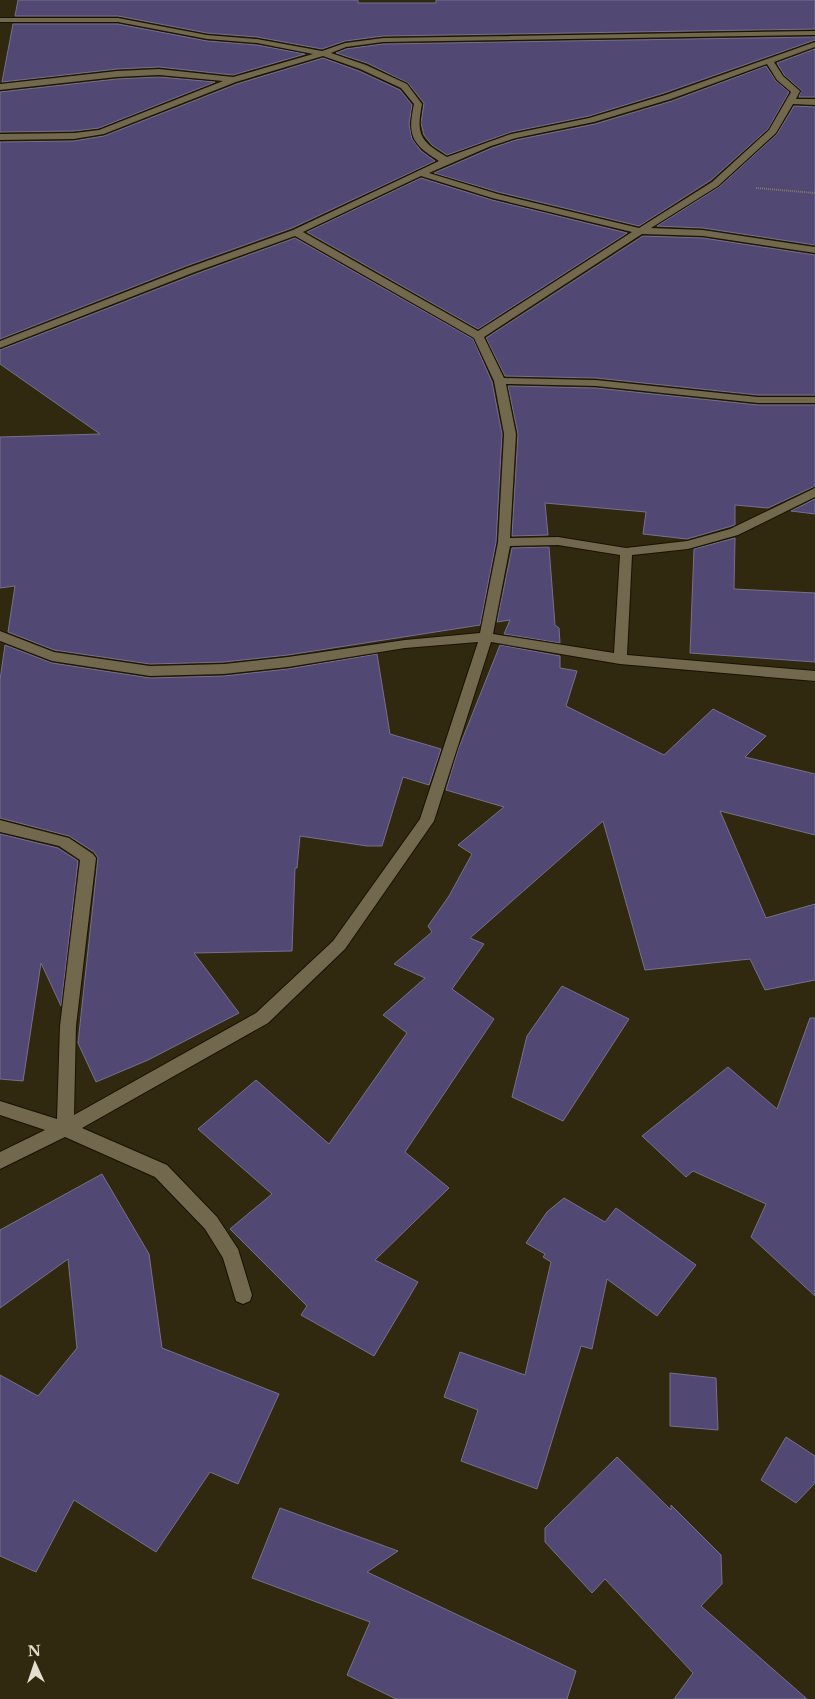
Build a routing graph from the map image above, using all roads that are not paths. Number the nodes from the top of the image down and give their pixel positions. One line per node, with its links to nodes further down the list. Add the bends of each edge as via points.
1 (0, 20): 4 (street, via 118,20 207,37 257,41)
2 (815, 33): 4 (street, via 383,40 344,45)
3 (815, 44): 5 (street)
4 (322, 53): 6 (street); 11 (street, via 363,66 404,86 418,104 413,121 414,133 424,147)
5 (769, 60): 8 (street, via 780,78 796,91); 11 (street, via 668,97 592,120 514,136)
6 (233, 80): 7 (street, via 151,72); 10 (street, via 101,132 74,136)
7 (0, 87)
8 (791, 101): 9 (street); 13 (street, via 773,131 715,184)
9 (815, 102)
10 (0, 137)
11 (446, 161): 12 (street)
12 (421, 173): 13 (street, via 495,196); 14 (street)
13 (640, 231): 15 (street, via 703,234); 16 (street)
14 (296, 232): 16 (street); 17 (street)
15 (815, 250)
16 (478, 336): 18 (street)
17 (0, 346)
18 (500, 381): 19 (street, via 596,382 758,400); 21 (street, via 510,434)
19 (815, 400)
20 (815, 492): 22 (street, via 734,532 688,545)
21 (504, 542): 22 (street, via 558,541); 23 (street)
22 (626, 552): 25 (street)
23 (486, 637): 24 (street, via 405,644 224,669 150,671 52,656); 25 (street); 29 (street, via 427,821 339,945 262,1018)
24 (1, 638)
25 (620, 659): 26 (street)
26 (815, 676)
27 (0, 826): 29 (street, via 64,842 88,858 68,1026)
28 (0, 1108): 29 (street)
29 (65, 1129): 30 (street); 31 (street, via 161,1171 211,1223 231,1256)
30 (0, 1161)
31 (243, 1295)

